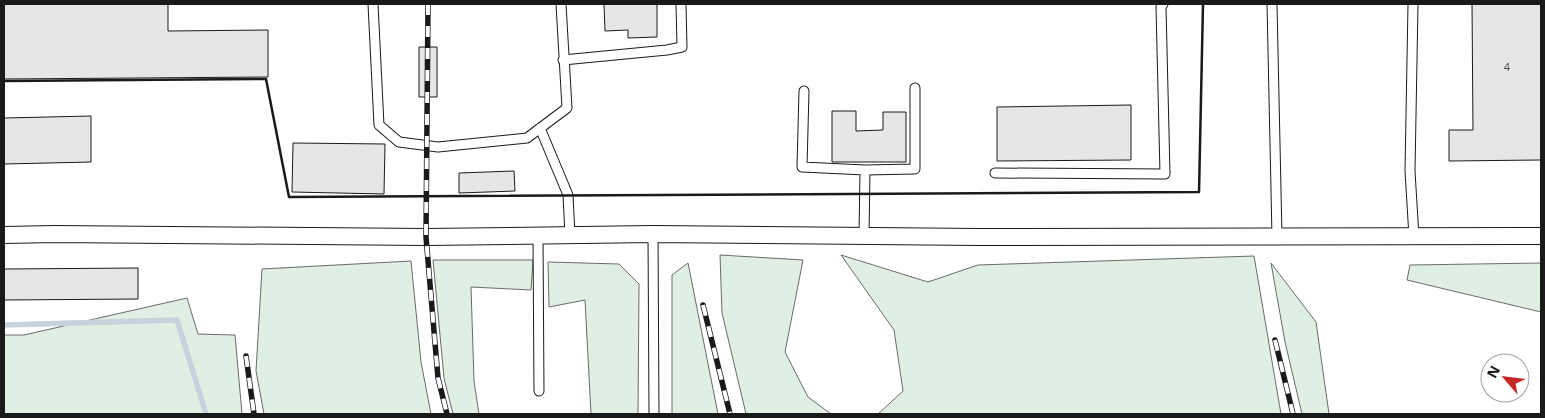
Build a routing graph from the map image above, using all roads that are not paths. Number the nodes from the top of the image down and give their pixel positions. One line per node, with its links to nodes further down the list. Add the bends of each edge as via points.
1 (373, 4): 10 (lane, via 379,125 399,142 438,147 527,138)
2 (561, 4): 7 (lane)
3 (681, 4): 7 (lane, via 682,47)
4 (1163, 4): 12 (lane, via 1165,174)
5 (1272, 4): 19 (lane)
6 (1413, 4): 20 (lane, via 1410,171)
7 (563, 60): 10 (lane, via 567,108)
8 (915, 88): 11 (lane, via 915,169)
9 (804, 91): 11 (lane, via 802,167)
10 (540, 128): 15 (lane, via 568,195)
11 (865, 170): 17 (lane)
12 (995, 173)
13 (653, 234): 15 (street); 17 (street); 22 (lane)
14 (4, 235): 16 (street)
15 (570, 235): 16 (street)
16 (538, 236): 21 (lane)
17 (864, 236): 19 (street)
18 (1541, 236): 20 (street)
19 (1277, 237): 20 (street)
20 (1414, 237)
21 (540, 391)
22 (654, 414)

